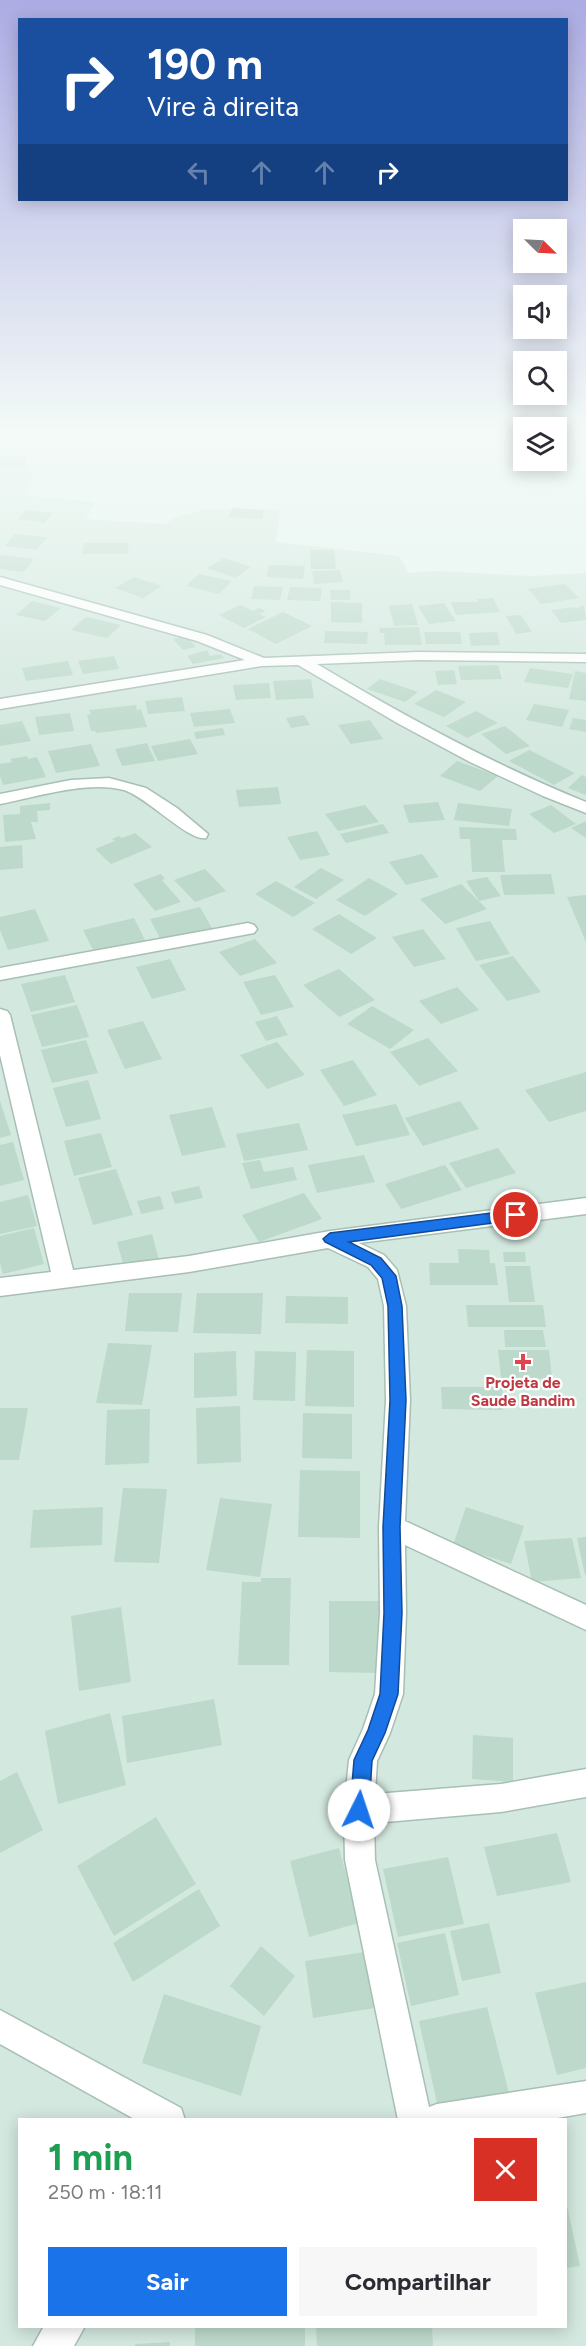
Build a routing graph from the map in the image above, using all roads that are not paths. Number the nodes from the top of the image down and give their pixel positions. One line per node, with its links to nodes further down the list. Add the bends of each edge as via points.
1 (0, 581): 4 (street, via 202,638)
2 (586, 658): 3 (street, via 418,656)
3 (300, 660): 4 (street); 7 (street, via 426,733)
4 (262, 662): 5 (street)
5 (0, 704)
6 (0, 799): 8 (street, via 95,784 126,786 140,791)
7 (586, 808)
8 (200, 834)
9 (248, 928): 10 (street)
10 (0, 974)
11 (0, 1015): 14 (street)
12 (586, 1206): 13 (street)
13 (330, 1239): 14 (street, via 189,1264); 16 (street, via 376,1261 389,1276 395,1306 398,1400)
14 (64, 1278): 15 (street)
15 (0, 1287)
16 (392, 1527): 17 (street); 19 (street, via 389,1694 363,1760)
17 (586, 1618)
18 (586, 1784): 19 (street, via 501,1798)
19 (359, 1810): 23 (street, via 360,1860)
20 (0, 2026): 22 (street)
21 (586, 2097): 24 (street)
22 (165, 2118)
23 (415, 2118)
24 (449, 2118)
25 (65, 2328): 26 (street)
26 (51, 2346)

